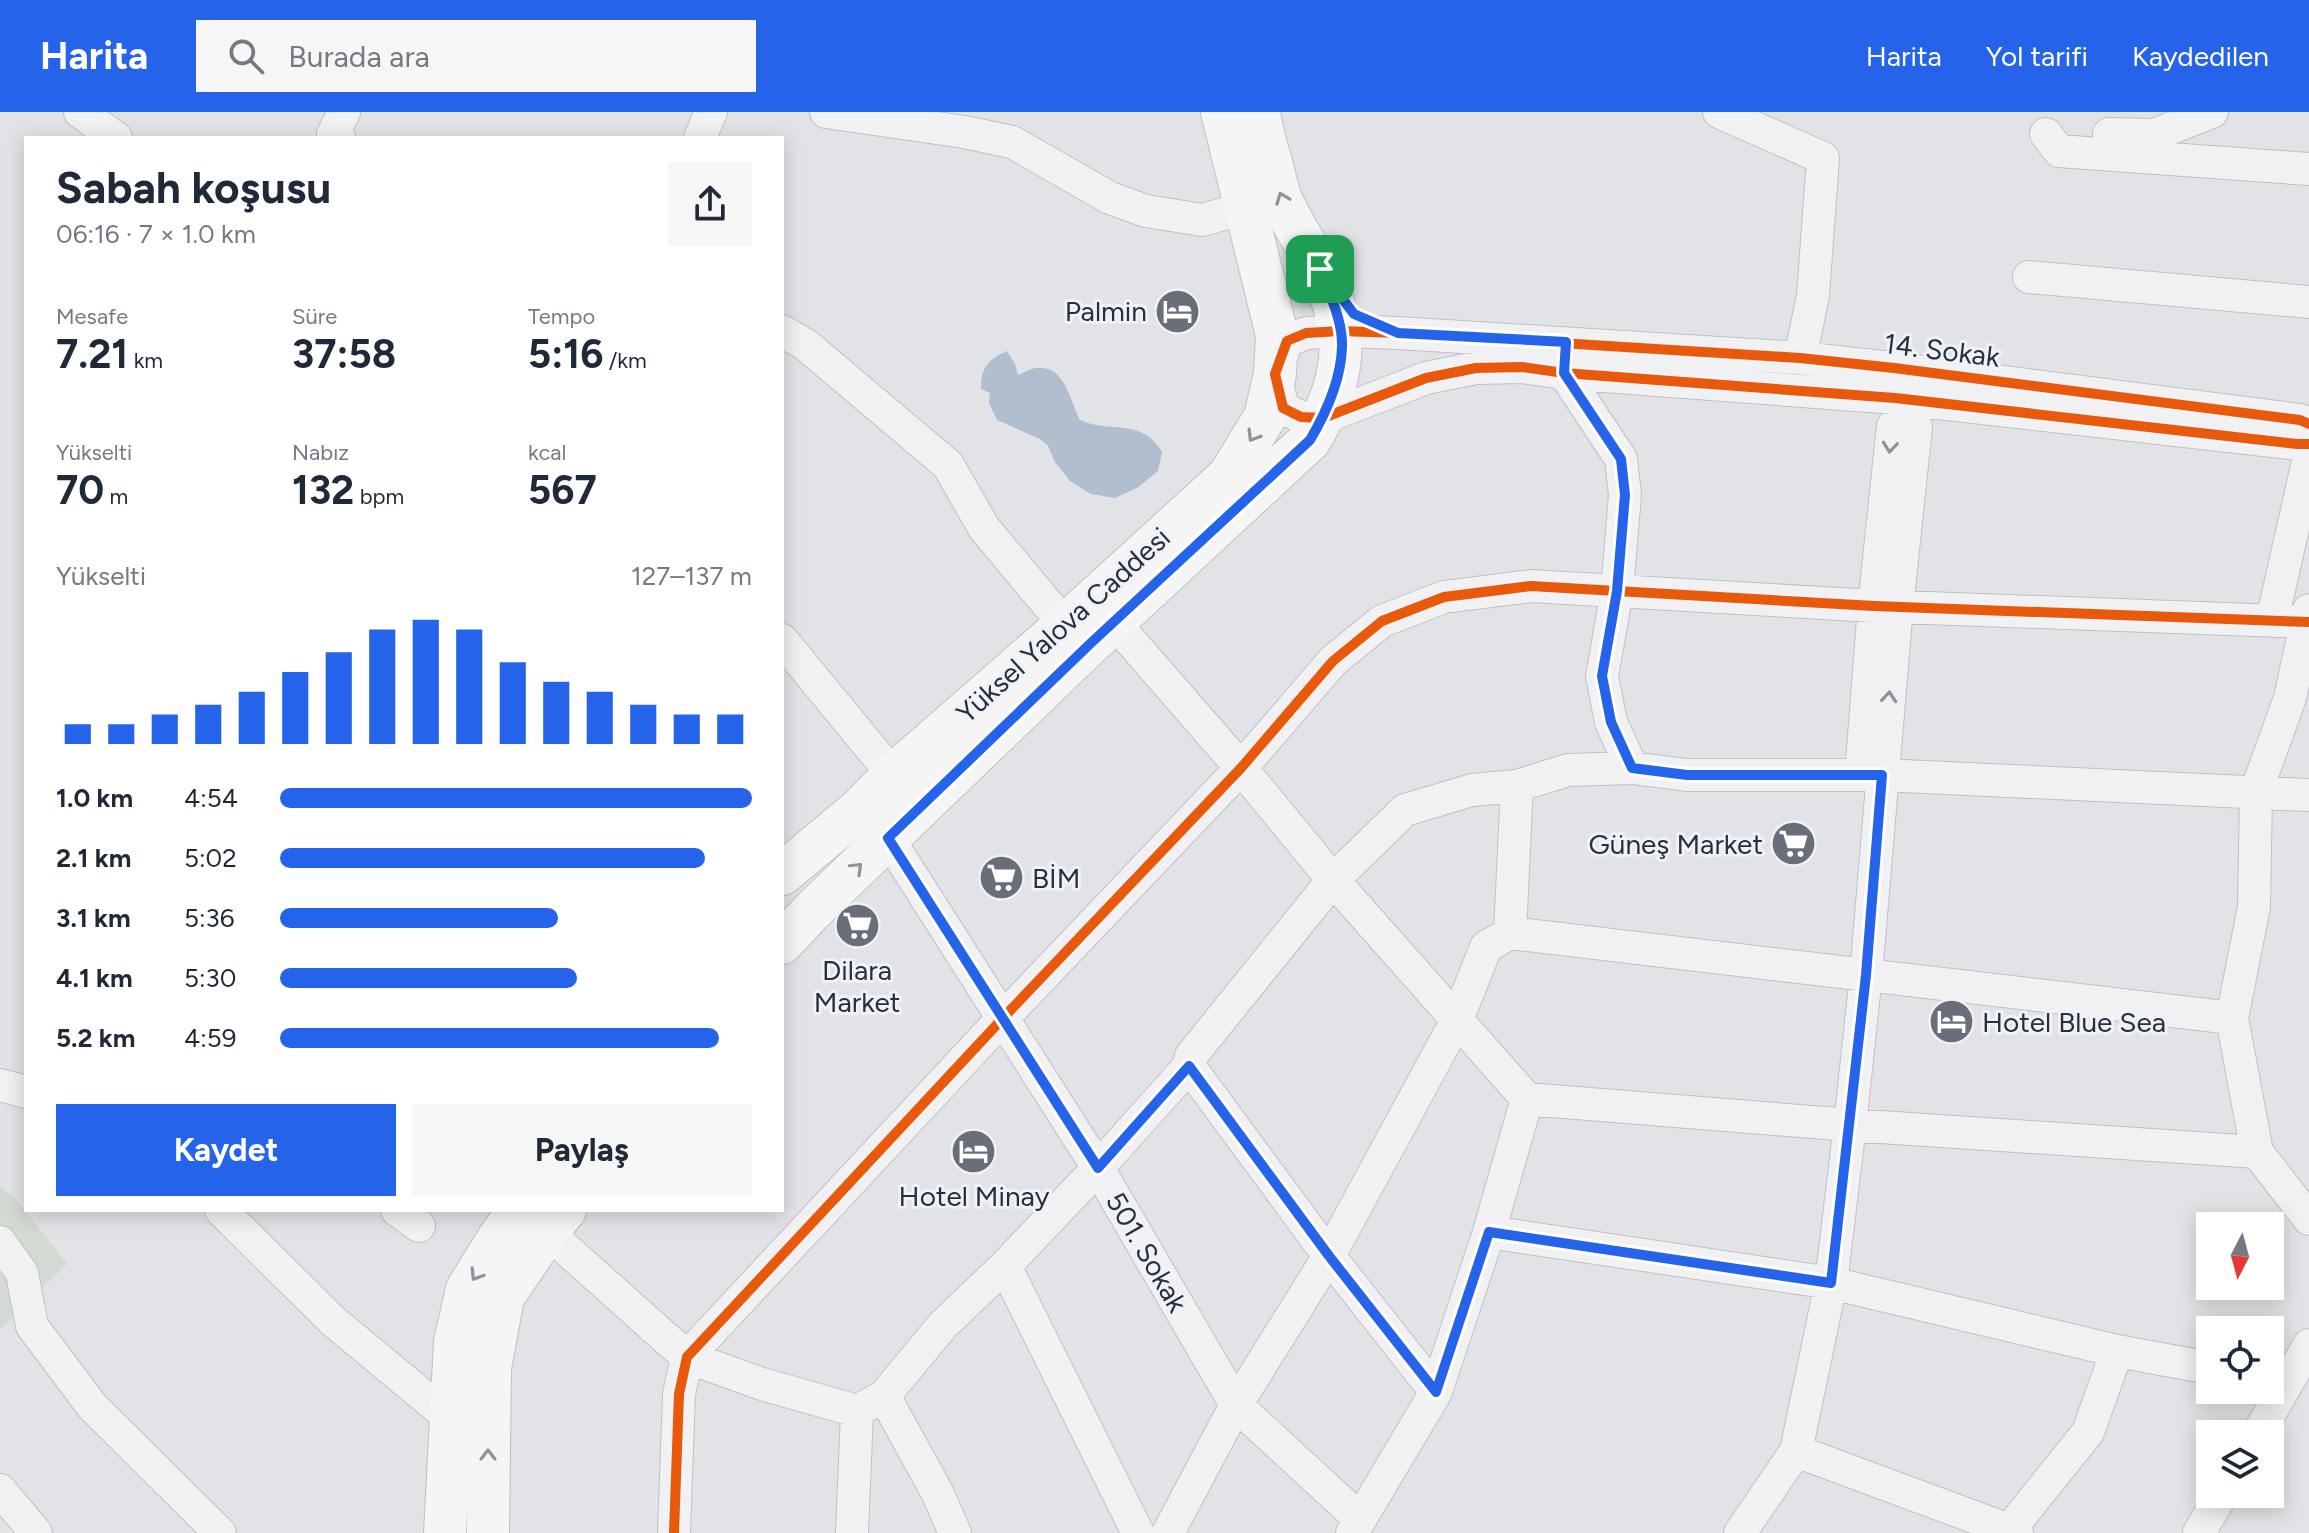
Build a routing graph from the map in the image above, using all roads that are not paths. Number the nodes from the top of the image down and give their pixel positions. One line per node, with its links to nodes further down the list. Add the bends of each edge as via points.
1 (80, 112): 11 (street)
2 (344, 112): 12 (street)
3 (711, 112): 13 (street)
4 (826, 112): 9 (street)
5 (1222, 112): 15 (main road)
6 (1259, 112): 16 (main road, one-way to 6, via 1282,201)
7 (1719, 112): 24 (street, via 1823,158 1813,296)
8 (2212, 112): 10 (street, via 2154,135)
9 (974, 123): 15 (street, via 1110,198 1146,211 1202,220)
10 (2050, 123): 14 (street, via 2059,151)
11 (113, 136)
12 (336, 136)
13 (701, 136)
14 (2309, 169)
15 (1245, 208): 22 (main road)
16 (1320, 269): 20 (street, via 1354,314); 21 (main road)
17 (2029, 277): 18 (street)
18 (2309, 302)
19 (784, 332): 34 (street, via 948,465 984,528)
20 (1398, 333): 21 (street); 23 (street)
21 (1341, 339): 22 (street, via 1306,333 1287,341); 25 (main road, Yüksel Yalova Caddesi, via 1336,383)
22 (1276, 354): 25 (street, via 1283,408 1301,417); 34 (main road, Yüksel Yalova Caddesi, one-way to 34, via 1265,417 1229,476)
23 (1565, 358): 24 (street, 14. Sokak); 25 (street, 14. Sokak, via 1426,378); 27 (street, 14. Sokak, one-way to 27); 29 (street, via 1621,459 1625,495)
24 (1800, 358): 26 (street, 14. Sokak)
25 (1323, 418): 33 (main road, Yüksel Yalova Caddesi, via 1310,440)
26 (2309, 424)
27 (2309, 444)
28 (2309, 457): 32 (street)
29 (1617, 591): 30 (street); 36 (street, via 1531,586 1444,597 1382,621 1333,661); 37 (street, via 1602,676 1611,722)
30 (1885, 606): 32 (street); 39 (street)
31 (2308, 618): 32 (street); 41 (street, via 2290,698)
32 (2272, 621)
33 (1114, 622): 36 (street); 43 (main road, Yüksel Yalova Caddesi)
34 (1065, 625): 38 (main road, Yüksel Yalova Caddesi)
35 (784, 642): 38 (street)
36 (1241, 768): 46 (street); 51 (street)
37 (1632, 768): 39 (street, via 1687,775); 40 (street, via 1568,770)
38 (893, 775): 43 (main road, Yüksel Yalova Caddesi)
39 (1871, 775): 41 (street); 50 (street)
40 (1517, 786): 46 (street, via 1472,790 1405,810); 48 (street)
41 (2256, 792): 42 (street); 52 (street, via 2254,907)
42 (2309, 795)
43 (874, 824): 44 (main road, Yüksel Yalova Caddesi); 47 (main road, Yüksel Yalova Caddesi, one-way to 43); 51 (street, 501. Sokak)
44 (784, 875)
45 (784, 878): 47 (street)
46 (1333, 880): 53 (street); 54 (street, via 1191,1056)
47 (812, 911): 49 (main road, Yüksel Yalova Caddesi)
48 (1510, 933): 50 (street); 53 (street, via 1486,947)
49 (784, 941)
50 (1866, 975): 52 (street); 58 (street)
51 (1003, 1018): 60 (street, 501. Sokak); 71 (street)
52 (2232, 1018): 59 (street)
53 (1457, 1020): 57 (street); 66 (street)
54 (1189, 1066): 60 (street); 66 (street)
55 (0, 1085): 56 (street)
56 (24, 1091)
57 (1527, 1099): 58 (street); 64 (street)
58 (1850, 1125): 59 (street); 68 (street)
59 (2257, 1152): 63 (street)
60 (1098, 1168): 67 (street); 75 (street, 501. Sokak)
61 (223, 1212): 76 (street, via 333,1321)
62 (543, 1217): 71 (street); 76 (main road, one-way to 76, via 498,1239 467,1289 455,1342); 86 (main road, one-way to 62, via 490,1368 503,1297)
63 (2309, 1219)
64 (1489, 1232): 68 (street); 73 (street)
65 (0, 1242): 84 (street, via 22,1273 32,1326 92,1406)
66 (1329, 1256): 73 (street); 75 (street)
67 (1005, 1266): 74 (street); 90 (street)
68 (1831, 1283): 70 (street); 78 (street)
69 (2309, 1345): 77 (street)
70 (2117, 1351): 72 (street); 82 (street, via 2088,1432)
71 (687, 1357): 74 (street, via 762,1384); 87 (street, via 679,1394)
72 (2196, 1365)
73 (1436, 1392): 81 (street)
74 (870, 1404): 88 (street); 89 (street, via 937,1492)
75 (1236, 1405): 81 (street, 501. Sokak); 91 (street)
76 (450, 1418): 85 (main road)
77 (2266, 1420)
78 (1796, 1451): 82 (street); 92 (street)
79 (0, 1490): 83 (street)
80 (2214, 1508): 93 (street)
81 (1356, 1526)
82 (2011, 1532)
83 (36, 1533)
84 (220, 1533)
85 (445, 1533)
86 (488, 1533)
87 (674, 1533)
88 (852, 1533)
89 (955, 1533)
90 (1138, 1533)
91 (1168, 1533)
92 (1740, 1533)
93 (2199, 1533)

